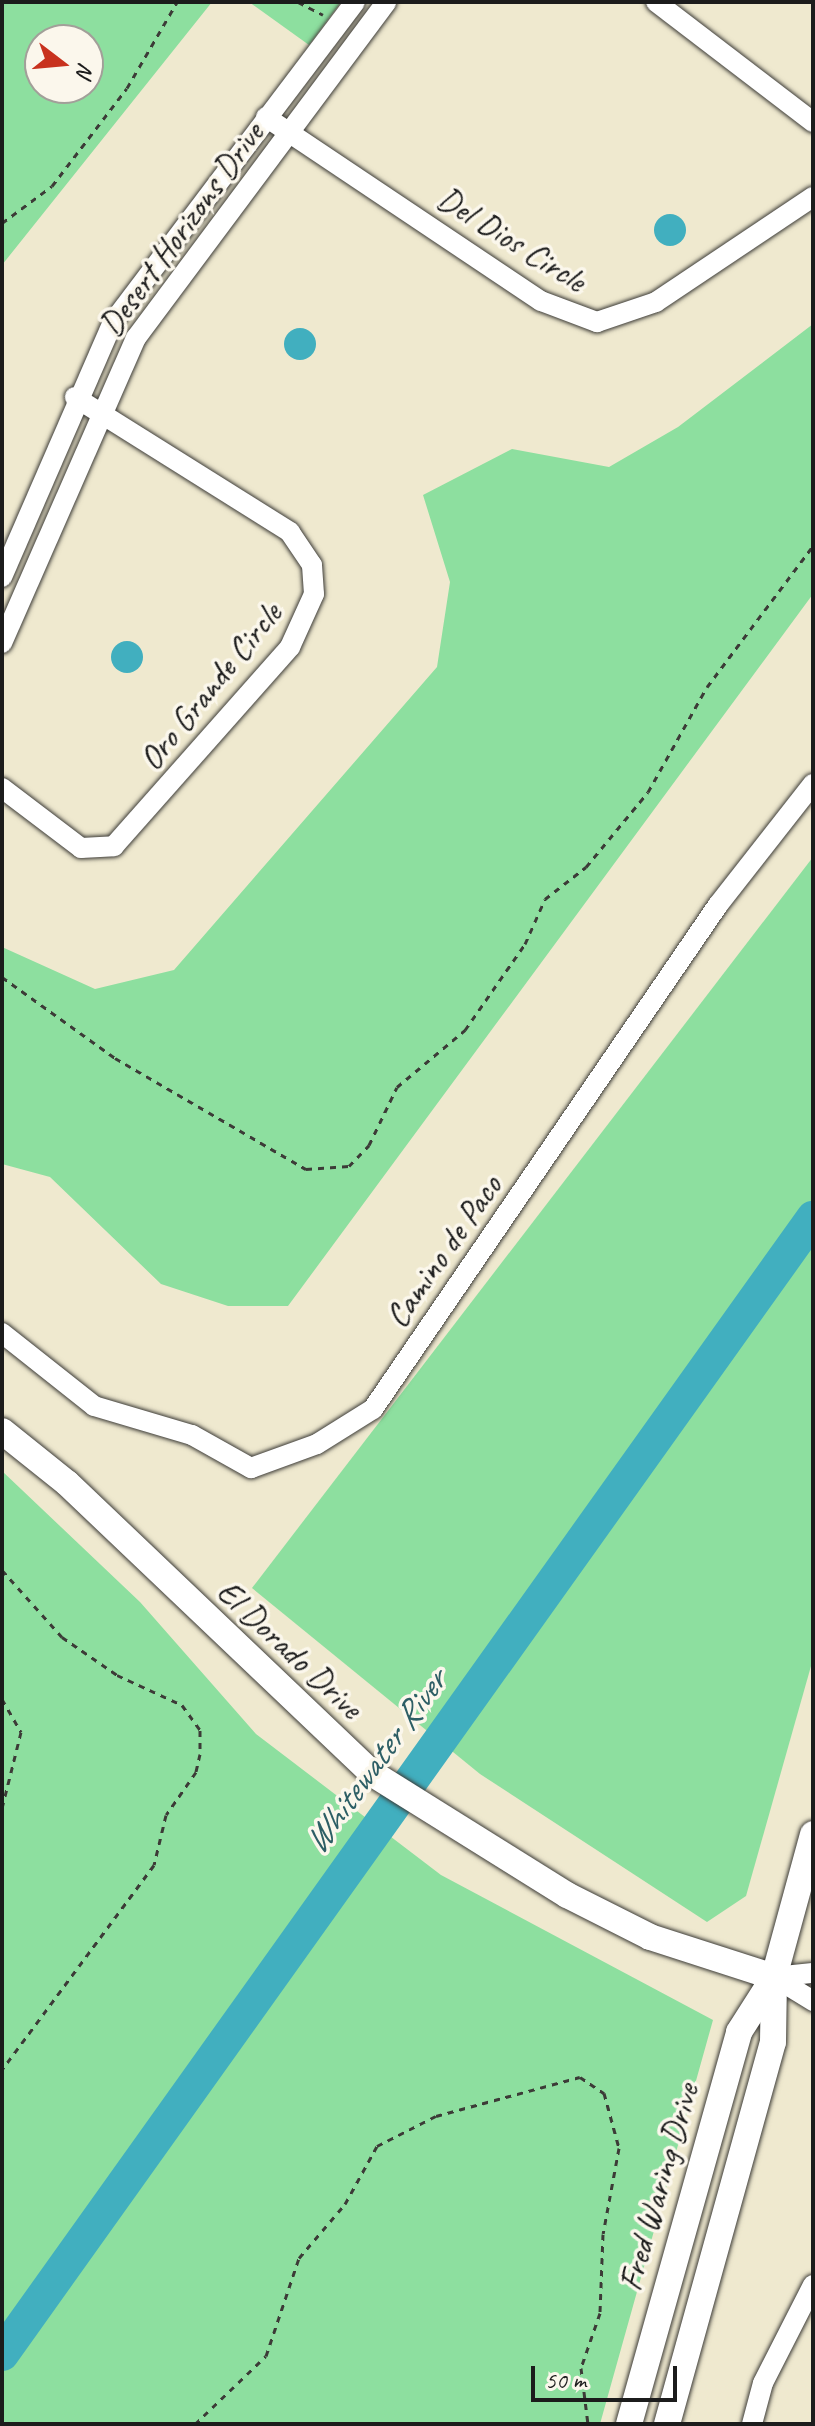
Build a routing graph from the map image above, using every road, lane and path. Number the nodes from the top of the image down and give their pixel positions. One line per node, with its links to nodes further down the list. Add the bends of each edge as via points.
1 (177, 2): 13 (path, via 127,88 52,186)
2 (269, 2): 3 (path)
3 (290, 2)
4 (298, 2): 8 (path)
5 (355, 2): 8 (street, Desert Horizons Drive)
6 (386, 2): 11 (street, Desert Horizons Drive)
7 (656, 2): 10 (street)
8 (340, 22): 9 (street, Desert Horizons Drive)
9 (266, 117): 11 (street, Del Dios Circle); 14 (street, Desert Horizons Drive, via 113,322)
10 (813, 122)
11 (291, 134): 12 (street, Del Dios Circle, via 541,301 597,322 656,302); 15 (street, Desert Horizons Drive, via 149,317)
12 (813, 197)
13 (2, 223)
14 (75, 397): 15 (street, Oro Grande Circle); 17 (street, Desert Horizons Drive)
15 (101, 409): 18 (street, Desert Horizons Drive); 20 (street, Oro Grande Circle, via 290,532 312,565 311,610 290,647 114,846 81,848)
16 (813, 546): 21 (path, via 707,687 681,744 648,792 586,867 545,899 525,944 465,1030 397,1087 369,1145 349,1166 306,1169 115,1058)
17 (2, 577)
18 (2, 643)
19 (813, 784): 22 (street, Camino de Paco, via 718,905 373,1409 317,1444 251,1468 192,1435 94,1406)
20 (2, 788)
21 (2, 977)
22 (2, 1333)
23 (2, 1432): 29 (main road, El Dorado Drive, via 67,1483 246,1661 370,1772 567,1895 650,1937)
24 (2, 1570): 31 (path, via 62,1637 117,1675 182,1705 200,1730 200,1754 166,1815 154,1865)
25 (2, 1699): 26 (path, via 21,1732)
26 (2, 1808)
27 (813, 1834): 29 (main road, Fred Waring Drive)
28 (813, 1973): 29 (street)
29 (774, 1977): 30 (street); 35 (main road, Fred Waring Drive, via 739,2032); 36 (main road, Fred Waring Drive, via 773,2042)
30 (813, 2001)
31 (2, 2070)
32 (813, 2285): 37 (street, via 769,2370)
33 (195, 2424): 34 (path, via 266,2356 299,2258 345,2204 377,2146 436,2116 580,2077 604,2093 619,2148 603,2234 600,2313 581,2368)
34 (588, 2424)
35 (629, 2424)
36 (667, 2424)
37 (752, 2424)

